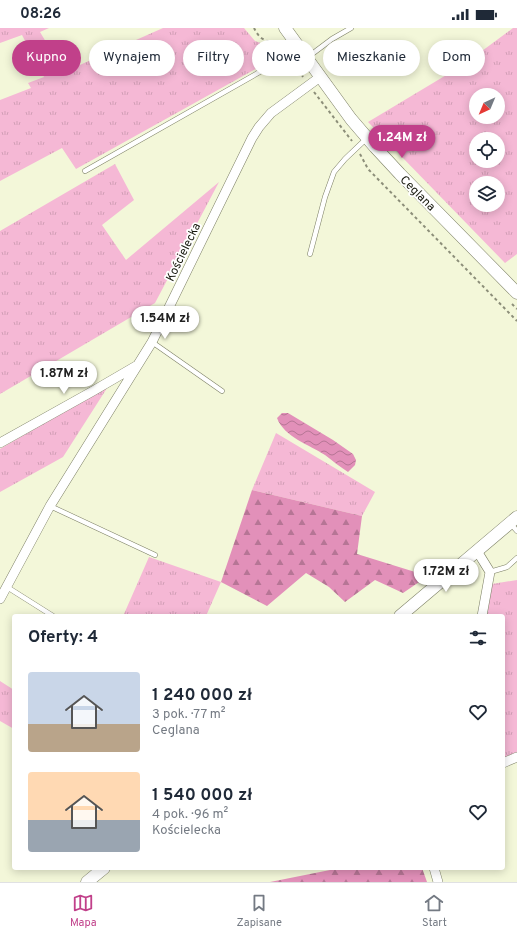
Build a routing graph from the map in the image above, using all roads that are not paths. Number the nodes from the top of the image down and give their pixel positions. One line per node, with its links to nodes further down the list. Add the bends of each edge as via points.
1 (285, 28): 3 (street, Ceglana)
2 (352, 28): 4 (lane)
3 (293, 40)
4 (315, 51)
5 (315, 70): 7 (street, Ceglana)
6 (253, 76): 9 (lane)
7 (320, 77): 8 (street, Ceglana); 12 (street, Kościelecka, via 271,113 252,138)
8 (367, 138): 10 (lane, via 334,172); 11 (street, Ceglana)
9 (85, 170)
10 (310, 254)
11 (517, 293)
12 (152, 342): 13 (street, Kościelecka); 14 (lane)
13 (137, 365): 15 (street); 16 (street, Kościelecka)
14 (222, 391)
15 (0, 443)
16 (50, 506): 19 (lane); 22 (street, Kościelecka)
17 (515, 524): 18 (street)
18 (477, 551): 21 (street); 25 (street)
19 (155, 555)
20 (517, 558): 21 (lane, via 507,567)
21 (490, 572): 26 (street)
22 (7, 587): 23 (street, Kościelecka); 24 (lane)
23 (0, 599)
24 (50, 614)
25 (402, 614)
26 (482, 614)
27 (517, 757): 28 (street)
28 (505, 762)
29 (102, 870): 31 (street)
30 (435, 870): 32 (street)
31 (87, 882)
32 (438, 882)

